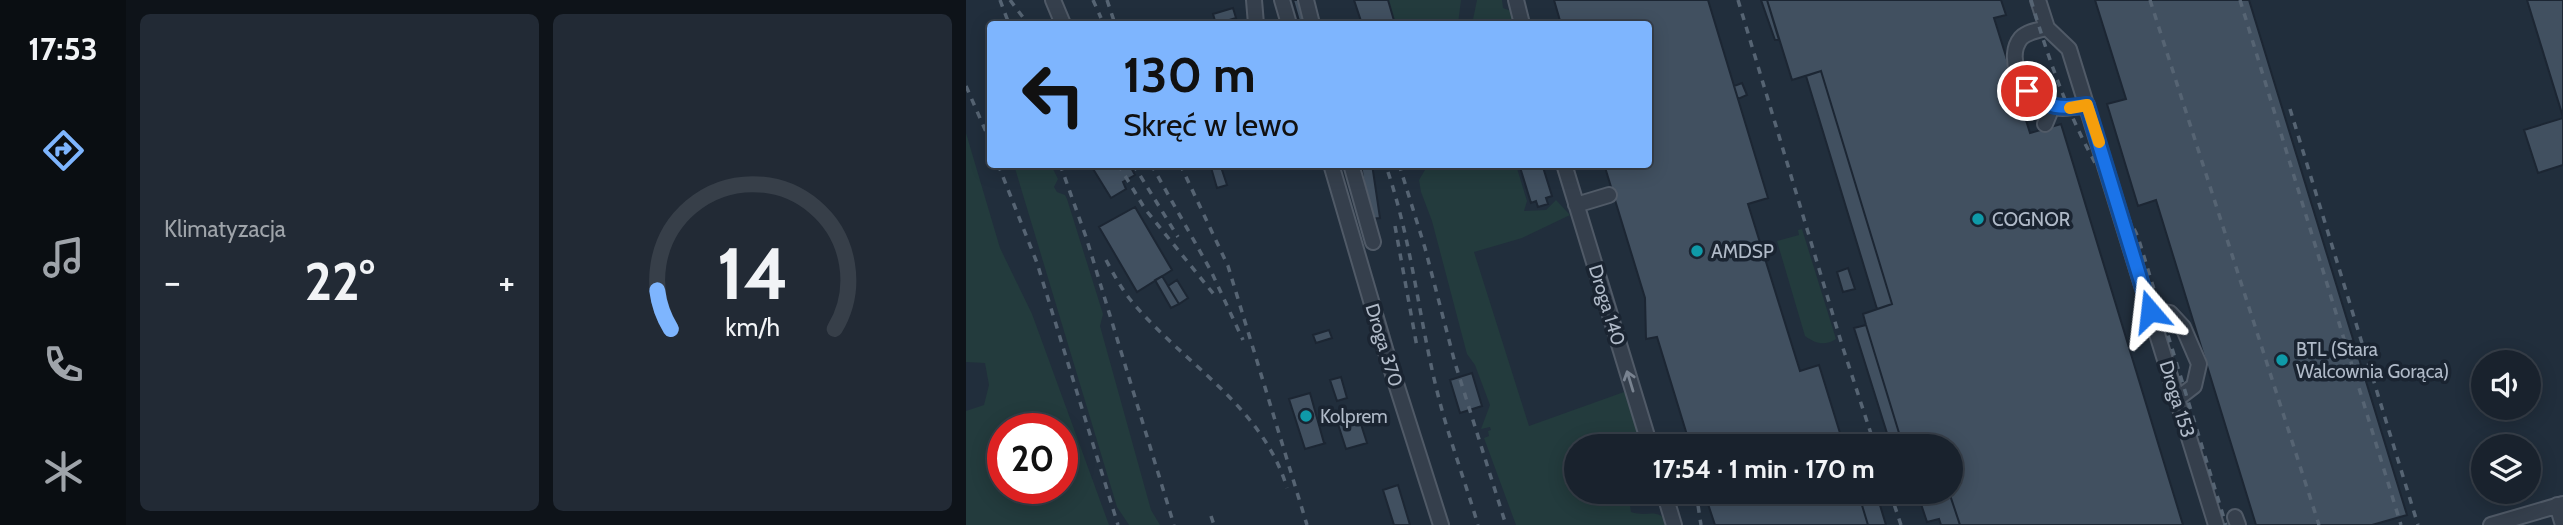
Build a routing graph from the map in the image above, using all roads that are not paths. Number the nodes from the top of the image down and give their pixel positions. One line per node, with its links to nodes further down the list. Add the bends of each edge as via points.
1 (1053, 0): 7 (lane)
2 (1254, 0): 8 (lane)
3 (1282, 0): 9 (lane)
4 (1306, 0): 10 (lane)
5 (1516, 0): 11 (lane)
6 (2038, 0): 12 (lane, Droga 153)
7 (1062, 21)
8 (1256, 21)
9 (1288, 21)
10 (1311, 21)
11 (1521, 21)
12 (2047, 28): 14 (lane, via 2021,38); 15 (lane, Droga 153, via 2069,49)
13 (2010, 31): 14 (lane)
14 (2017, 46): 16 (lane, via 2015,65 2027,91)
15 (2087, 105): 16 (lane); 24 (lane, Droga 153)
16 (2052, 107): 17 (lane)
17 (2045, 124)
18 (1332, 168): 29 (lane, Droga 370)
19 (1352, 168): 23 (lane)
20 (1565, 168): 22 (lane, Droga 140)
21 (1609, 195): 22 (lane)
22 (1576, 205): 26 (lane, Droga 140, one-way to 22)
23 (1373, 242)
24 (2150, 311): 25 (lane, Droga 153); 25 (lane, via 2162,310 2178,319 2199,364 2194,386)
25 (2177, 399): 31 (lane, Droga 153)
26 (1646, 434)
27 (1668, 504): 30 (lane)
28 (2560, 505): 32 (lane); 33 (lane)
29 (1441, 525)
30 (1674, 525)
31 (2216, 525)
32 (2491, 525)
33 (2563, 525)

